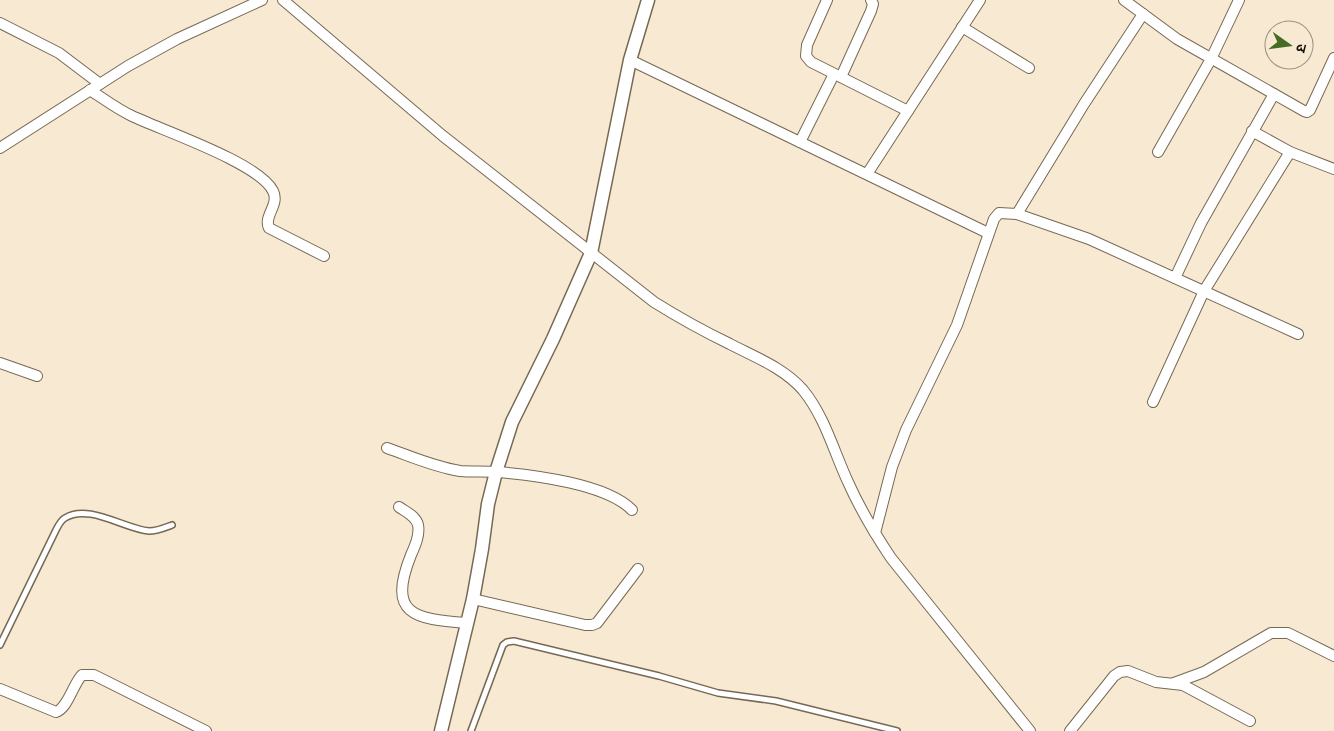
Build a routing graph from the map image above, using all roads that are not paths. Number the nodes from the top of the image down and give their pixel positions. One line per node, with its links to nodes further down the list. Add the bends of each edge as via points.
1 (262, 0): 17 (street, via 177,39)
2 (283, 0): 30 (street, via 443,136)
3 (648, 0): 14 (street)
4 (827, 0): 16 (street, via 807,45 806,56)
5 (871, 0): 16 (street, via 871,12)
6 (980, 0): 11 (street)
7 (1124, 0): 9 (street)
8 (1240, 0): 13 (street)
9 (1143, 14): 13 (street); 28 (street)
10 (0, 23): 17 (street, via 59,53)
11 (962, 27): 15 (street); 20 (street)
12 (1334, 58): 19 (street, via 1307,112)
13 (1211, 59): 19 (street); 24 (street)
14 (630, 60): 22 (street); 30 (street)
15 (1030, 68)
16 (837, 76): 20 (street); 22 (street)
17 (100, 84): 18 (street)
18 (90, 90): 23 (street); 31 (street, via 129,115 231,158 262,177 275,196 267,224 269,228)
19 (1274, 94): 21 (street)
20 (908, 111): 27 (street)
21 (1252, 131): 25 (street); 32 (street)
22 (800, 142): 27 (street)
23 (3, 143)
24 (1158, 152)
25 (1290, 152): 26 (street); 33 (street)
26 (1334, 169)
27 (867, 174): 29 (street)
28 (1017, 214): 29 (street, via 999,213); 32 (street, via 1089,239)
29 (988, 233): 43 (street, via 957,326 906,430 892,467)
30 (591, 253): 39 (street, via 512,422); 43 (street, via 654,302 686,322 787,375 816,408 849,484)
31 (324, 256)
32 (1175, 278): 33 (street)
33 (1204, 291): 34 (street); 37 (street)
34 (1298, 334)
35 (0, 362): 36 (street)
36 (37, 376)
37 (1153, 402)
38 (387, 448): 39 (street, via 449,469)
39 (496, 472): 41 (street, via 530,475 603,492); 45 (street)
40 (399, 507): 46 (street, via 413,516 418,524 418,534 403,574 401,589 408,609 429,619)
41 (632, 510)
42 (172, 526): 47 (lane, via 150,531 92,514 75,513 64,518)
43 (875, 533): 56 (street, via 913,588)
44 (638, 569): 45 (street, via 597,623 592,625)
45 (473, 599): 46 (street)
46 (467, 623): 53 (street)
47 (0, 645)
48 (1334, 656): 49 (street, via 1288,633 1271,633 1204,672)
49 (1173, 683): 51 (street, via 1194,690); 57 (street, via 1156,682 1128,671 1120,672)
50 (0, 689): 52 (street, via 56,712 62,709 82,675 94,675)
51 (1250, 721)
52 (206, 731)
53 (441, 731)
54 (471, 731): 55 (lane, via 503,646 514,640 718,693 776,701)
55 (897, 731)
56 (1030, 731)
57 (1070, 731)

